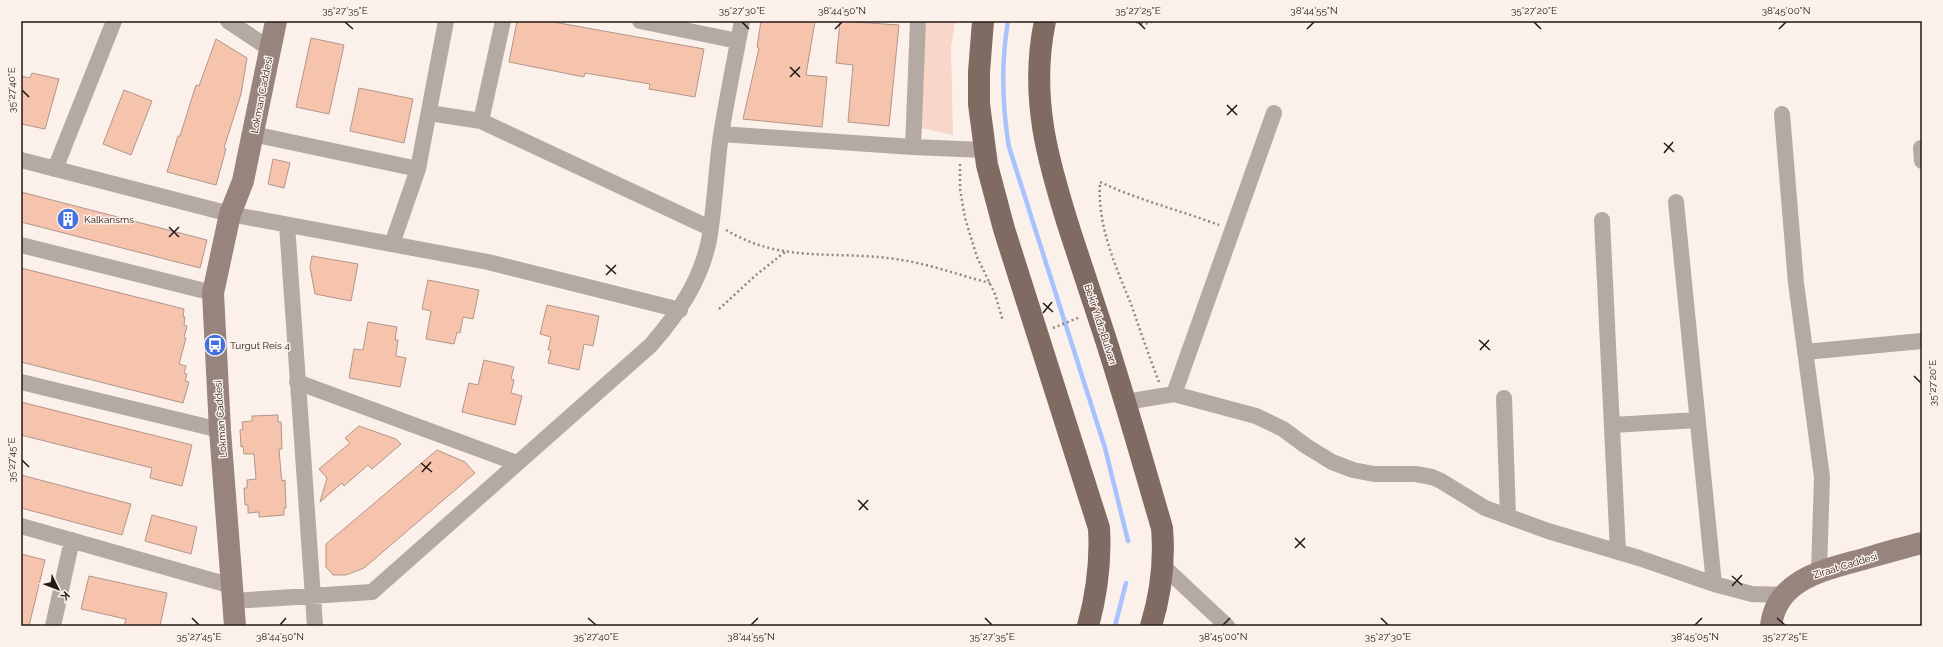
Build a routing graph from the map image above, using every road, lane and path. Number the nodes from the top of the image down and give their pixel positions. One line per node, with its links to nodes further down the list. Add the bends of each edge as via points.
1 (114, 21): 25 (street)
2 (228, 21): 14 (street)
3 (276, 21): 14 (street, Lokman Caddesi)
4 (446, 21): 15 (street)
5 (503, 21): 18 (street)
6 (640, 21): 13 (street)
7 (742, 21): 13 (street)
8 (918, 21): 21 (street)
9 (983, 21): 23 (main road, via 979,88)
10 (1045, 21): 49 (main road, Bekir Yıldız Bulvarı, via 1039,57 1039,77 1042,122 1051,172)
11 (1131, 21): 12 (path, via 1145,24)
12 (1154, 21)
13 (738, 41): 20 (street)
14 (270, 49): 19 (street, Lokman Caddesi)
15 (428, 113): 18 (street); 26 (street)
16 (1274, 113): 32 (street)
17 (1782, 114): 44 (street, via 1796,283)
18 (481, 121): 30 (street)
19 (253, 134): 26 (street); 28 (street, Lokman Caddesi, via 243,181)
20 (721, 134): 21 (street); 30 (street)
21 (913, 148): 22 (street)
22 (962, 149): 23 (street); 36 (path, via 960,189 965,218 977,257)
23 (984, 150): 68 (main road, via 1004,229 1099,528 1100,567)
24 (21, 160): 25 (street)
25 (55, 169): 28 (street)
26 (418, 170): 33 (street)
27 (1676, 202): 50 (street)
28 (230, 214): 31 (street); 37 (street, Lokman Caddesi)
29 (1602, 220): 51 (street)
30 (711, 223): 35 (path, via 763,247); 39 (street, via 709,241 697,276)
31 (287, 225): 33 (street); 46 (street)
32 (1233, 230): 47 (street); 47 (path, via 1180,210 1146,201 1100,182 1101,216 1109,246)
33 (392, 244): 39 (street, via 488,262)
34 (21, 245): 37 (street)
35 (785, 252): 36 (path, via 897,259); 38 (path)
36 (990, 282): 41 (path)
37 (212, 293): 52 (street, Lokman Caddesi)
38 (718, 309)
39 (680, 310): 53 (street, via 651,345)
40 (1072, 320): 42 (path)
41 (1003, 322)
42 (1058, 326)
43 (1922, 341): 44 (street)
44 (1805, 352): 60 (street, via 1822,477)
45 (21, 382): 52 (street)
46 (297, 382): 53 (street); 64 (street)
47 (1169, 395): 49 (street); 54 (street, via 1270,422 1342,467 1364,473 1432,477 1485,508)
48 (1504, 398): 54 (street)
49 (1126, 402): 59 (main road, Bekir Yıldız Bulvarı, via 1162,528)
50 (1698, 420): 51 (street); 61 (street)
51 (1612, 425): 58 (street)
52 (220, 430): 62 (street, Lokman Caddesi)
53 (517, 463): 64 (street, via 372,592)
54 (1508, 516): 58 (street)
55 (21, 526): 56 (street)
56 (72, 540): 62 (street); 65 (street)
57 (1922, 543): 60 (street, Ziraat Caddesi)
58 (1618, 552): 61 (street)
59 (1163, 566): 69 (main road, Bekir Yıldız Bulvarı); 70 (street)
60 (1819, 571): 63 (street, Ziraat Caddesi, via 1800,581)
61 (1714, 584): 63 (street, via 1752,594)
62 (233, 594): 64 (street); 66 (street, Lokman Caddesi)
63 (1784, 595): 71 (street, Ziraat Caddesi, via 1774,613)
64 (311, 596): 67 (street)
65 (53, 626)
66 (235, 626)
67 (315, 626)
68 (1088, 626)
69 (1151, 626)
70 (1227, 626)
71 (1771, 626)

